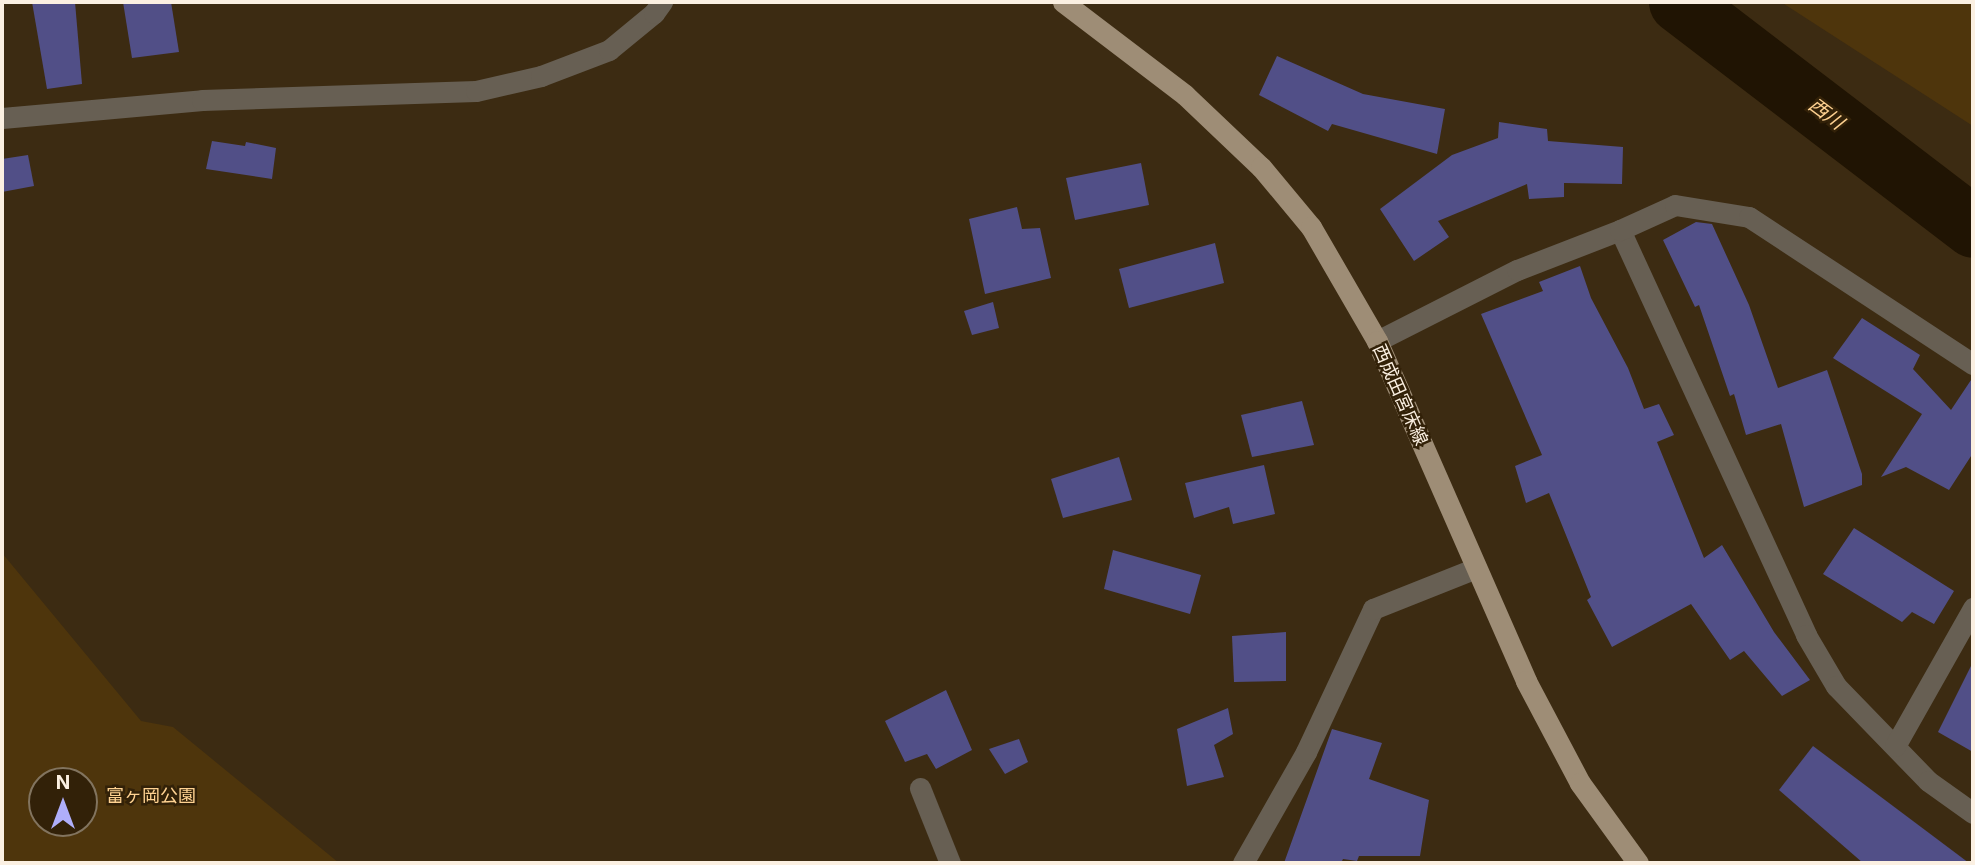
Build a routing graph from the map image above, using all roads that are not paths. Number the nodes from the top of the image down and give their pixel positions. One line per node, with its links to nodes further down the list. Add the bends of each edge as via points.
1 (662, 2): 3 (street, via 609,50 541,76 476,91 202,100)
2 (1063, 2): 5 (main road, 西成田宮床線, via 1185,95 1261,167 1311,227)
3 (2, 118)
4 (1620, 230): 5 (street, via 1517,270); 6 (street, via 1675,205 1749,217); 9 (street, via 1806,635 1836,686)
5 (1377, 341): 7 (main road, 西成田宮床線)
6 (1973, 364)
7 (1476, 568): 13 (street, via 1374,609 1306,752); 14 (main road, 西成田宮床線, via 1526,681 1580,783)
8 (1973, 608): 9 (street)
9 (1895, 746): 11 (street, via 1928,780)
10 (920, 788): 12 (street)
11 (1973, 813)
12 (950, 863)
13 (1243, 863)
14 (1639, 863)

